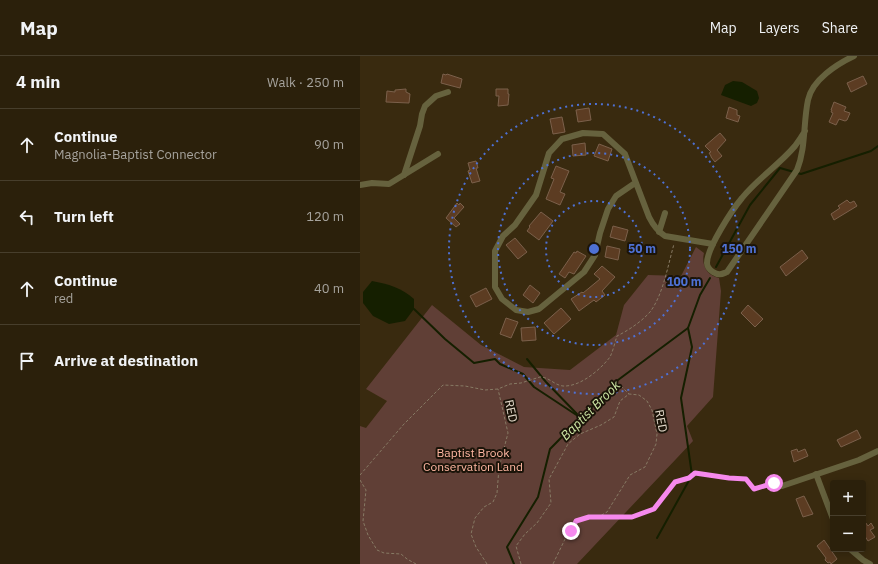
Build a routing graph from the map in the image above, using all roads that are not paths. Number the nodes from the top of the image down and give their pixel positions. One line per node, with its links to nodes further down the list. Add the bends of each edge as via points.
1 (854, 56): 3 (street, via 823,75 813,88 808,98)
2 (448, 92): 5 (street, via 436,96 425,106)
3 (805, 131): 10 (street, via 795,146 741,198); 10 (street, via 797,170 732,266 723,274 711,272 708,267 708,257)
4 (438, 154): 5 (street)
5 (404, 174): 7 (street, via 389,184)
6 (635, 183): 6 (street, via 625,154 603,134 583,133 562,139 549,153 536,195 515,225 503,236 495,251 495,287 502,299 516,310 528,312 539,309 584,272 595,255 608,209 616,196); 9 (street, via 649,217)
7 (360, 185)
8 (665, 213): 9 (street)
9 (659, 232): 10 (street, via 665,236)
10 (713, 244)
11 (878, 451): 12 (street)
12 (816, 474): 13 (street); 14 (street)
13 (782, 486)
14 (832, 516)
15 (854, 552): 16 (street)
16 (870, 564)

